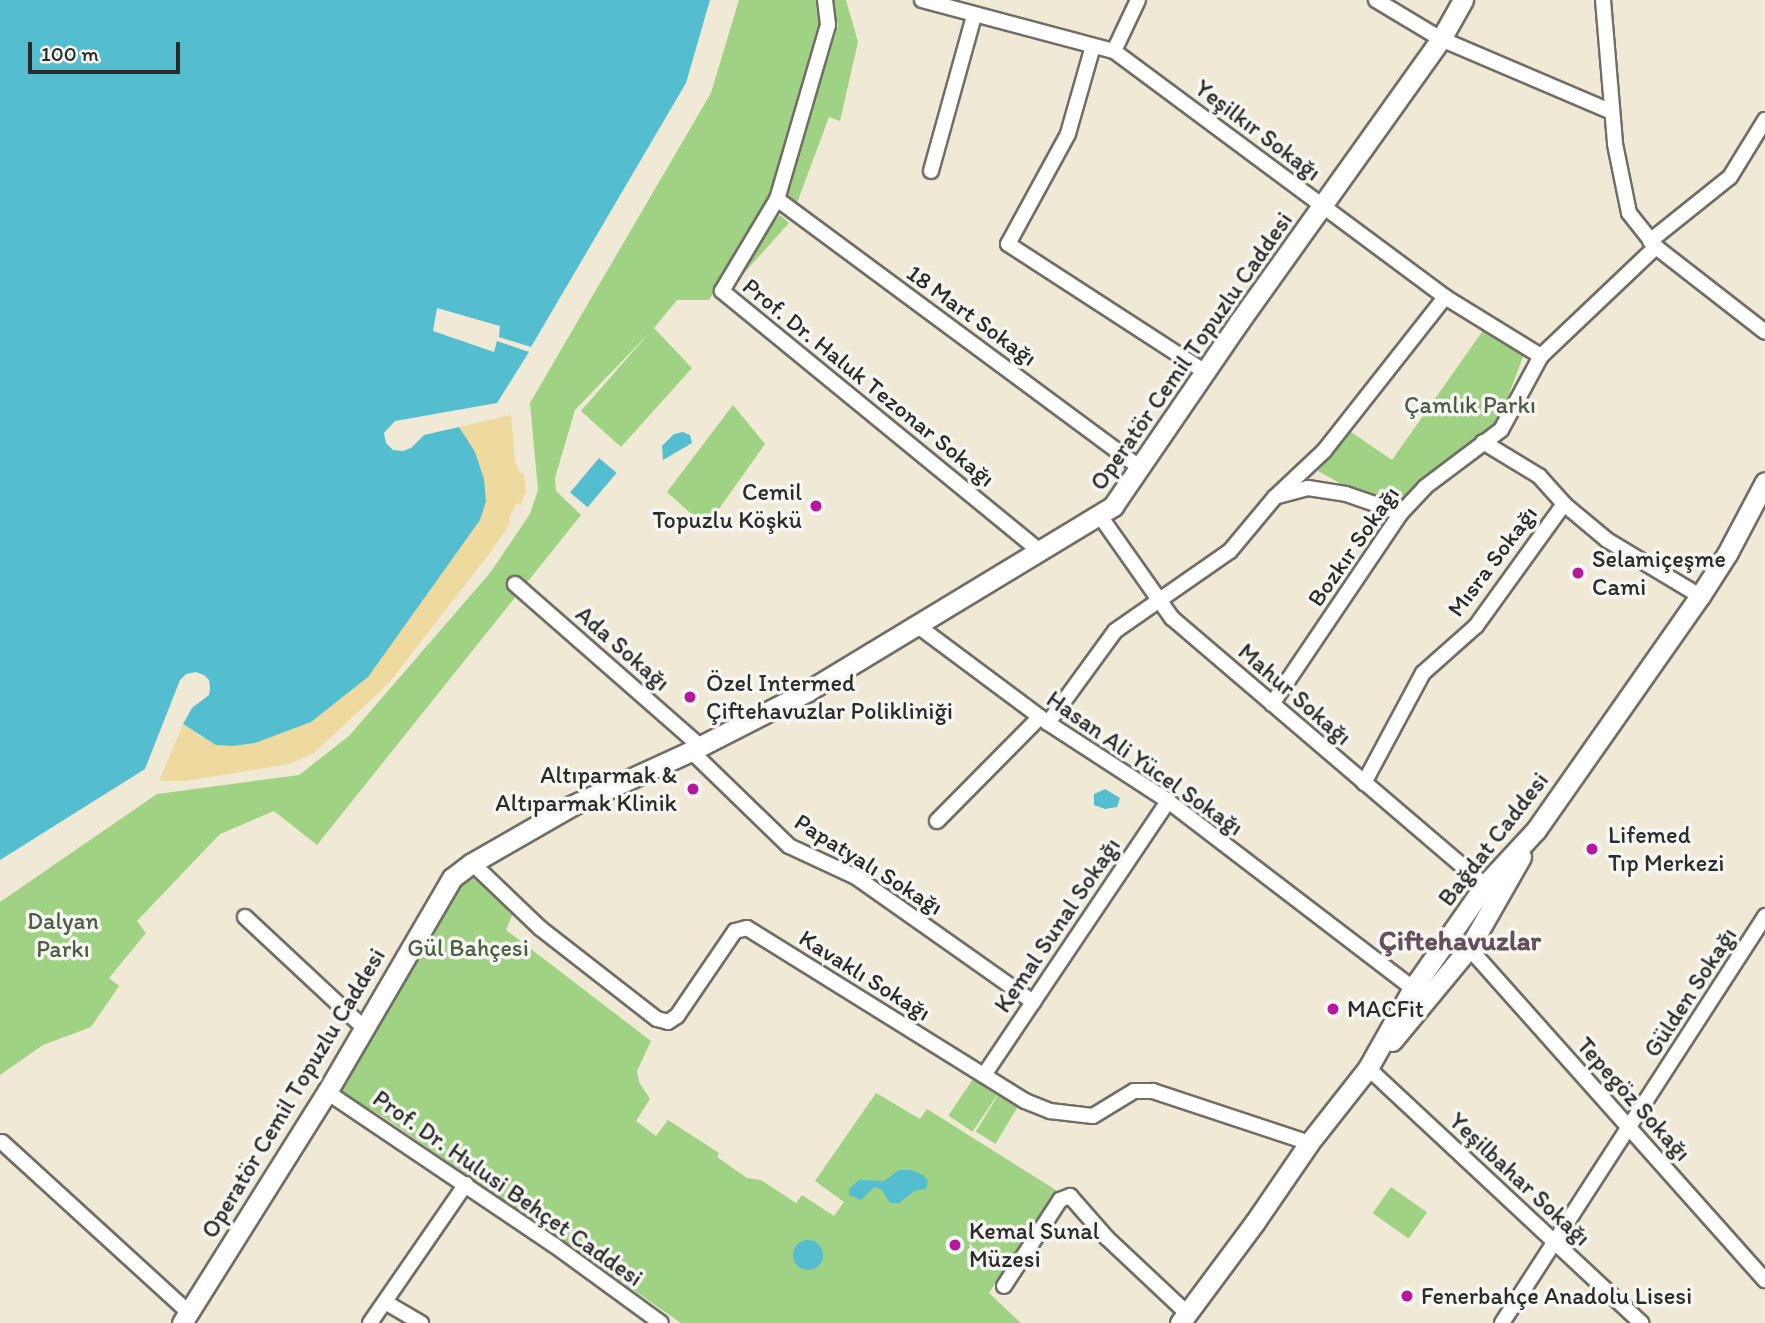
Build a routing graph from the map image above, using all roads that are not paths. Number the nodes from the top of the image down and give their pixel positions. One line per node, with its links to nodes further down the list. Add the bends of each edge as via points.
1 (825, 0): 14 (street, via 828,26)
2 (922, 0): 7 (street, Yeşilkır Sokağı)
3 (1138, 0): 10 (street)
4 (1376, 0): 8 (street)
5 (1462, 0): 8 (main road, Operatör Cemil Topuzlu Caddesi)
6 (1603, 0): 11 (street)
7 (974, 16): 9 (street, Yeşilkır Sokağı); 13 (street)
8 (1441, 39): 11 (street); 15 (main road, Operatör Cemil Topuzlu Caddesi)
9 (1093, 46): 10 (street, Yeşilkır Sokağı); 20 (street, via 1068,134 1008,244)
10 (1114, 51): 15 (street, Yeşilkır Sokağı)
11 (1612, 112): 16 (street, via 1625,204)
12 (1765, 120): 16 (street, Bozkır Sokağı, via 1730,177)
13 (931, 171)
14 (777, 199): 22 (street, 18 Mart Sokağı); 28 (street, Prof. Dr. Haluk Tezonar Sokağı, via 722,291)
15 (1323, 207): 17 (street, Yeşilkır Sokağı); 20 (main road, Operatör Cemil Topuzlu Caddesi)
16 (1653, 244): 18 (street); 19 (street, Bozkır Sokağı)
17 (1445, 297): 19 (street, Yeşilkır Sokağı); 24 (street, via 1324,450)
18 (1765, 332)
19 (1541, 356): 21 (street, Bozkır Sokağı, via 1501,430)
20 (1205, 372): 22 (main road, Operatör Cemil Topuzlu Caddesi)
21 (1483, 442): 25 (street, via 1531,471); 26 (street, Bozkır Sokağı, via 1425,487)
22 (1140, 468): 27 (main road, Operatör Cemil Topuzlu Caddesi, via 1113,506)
23 (1765, 482): 30 (main road, Bağdat Caddesi)
24 (1275, 497): 26 (street, via 1308,488 1346,494); 31 (street, via 1230,551)
25 (1564, 504): 30 (street, via 1607,540); 36 (street, Mısra Sokağı, via 1476,626 1423,673)
26 (1401, 513): 33 (street, Bozkır Sokağı)
27 (1100, 516): 28 (main road, Operatör Cemil Topuzlu Caddesi); 31 (street, Mahur Sokağı)
28 (1038, 550): 32 (main road, Operatör Cemil Topuzlu Caddesi)
29 (515, 584): 35 (street, Ada Sokağı)
30 (1700, 596): 39 (main road, Bağdat Caddesi)
31 (1158, 600): 33 (street, Mahur Sokağı, via 1172,618); 34 (street, via 1115,631)
32 (918, 626): 34 (street, Hasan Ali Yücel Sokağı); 35 (main road, Operatör Cemil Topuzlu Caddesi, via 808,691)
33 (1272, 704): 36 (street, Mahur Sokağı)
34 (1044, 720): 37 (street, Hasan Ali Yücel Sokağı); 38 (street)
35 (696, 748): 40 (main road, Operatör Cemil Topuzlu Caddesi, via 571,806); 46 (street, Papatyalı Sokağı, via 789,846 856,877)
36 (1364, 783): 41 (street, Mahur Sokağı)
37 (1168, 801): 45 (street, Hasan Ali Yücel Sokağı); 46 (street, Kemal Sunal Sokağı)
38 (937, 821)
39 (1536, 830): 41 (main road, Bağdat Caddesi); 44 (main road)
40 (472, 863): 47 (main road, Operatör Cemil Topuzlu Caddesi, via 452,878); 49 (street, Kavaklı Sokağı, via 541,928 657,1018 668,1021 677,1016 736,931 747,928)
41 (1485, 885): 45 (main road, Bağdat Caddesi)
42 (1765, 916): 51 (street, Gülden Sokağı)
43 (245, 918): 47 (street)
44 (1469, 948): 48 (main road); 51 (street, Tepegöz Sokağı)
45 (1413, 988): 48 (main road, Bağdat Caddesi)
46 (1033, 1002): 49 (street, Kemal Sunal Sokağı)
47 (364, 1028): 50 (main road, Operatör Cemil Topuzlu Caddesi)
48 (1368, 1068): 53 (main road, Bağdat Caddesi); 55 (street, Yeşilbahar Sokağı)
49 (984, 1075): 53 (street, Kavaklı Sokağı, via 1050,1111 1093,1116 1134,1091 1153,1091)
50 (327, 1091): 54 (street, Prof. Dr. Hulusi Behçet Caddesi); 59 (main road, Operatör Cemil Topuzlu Caddesi)
51 (1629, 1128): 55 (street, Gülden Sokağı); 56 (street, Tepegöz Sokağı)
52 (2, 1142): 59 (street)
53 (1309, 1143): 60 (main road, Bağdat Caddesi)
54 (466, 1184): 58 (street); 63 (street, Prof. Dr. Hulusi Behçet Caddesi)
55 (1555, 1244): 64 (street, Gülden Sokağı); 65 (street, Yeşilbahar Sokağı)
56 (1765, 1280)
57 (1004, 1286): 60 (street, via 1060,1200 1070,1196)
58 (385, 1302): 61 (street); 62 (street)
59 (185, 1318)
60 (1183, 1318)
61 (370, 1323)
62 (421, 1323)
63 (662, 1323)
64 (1502, 1323)
65 (1641, 1323)

